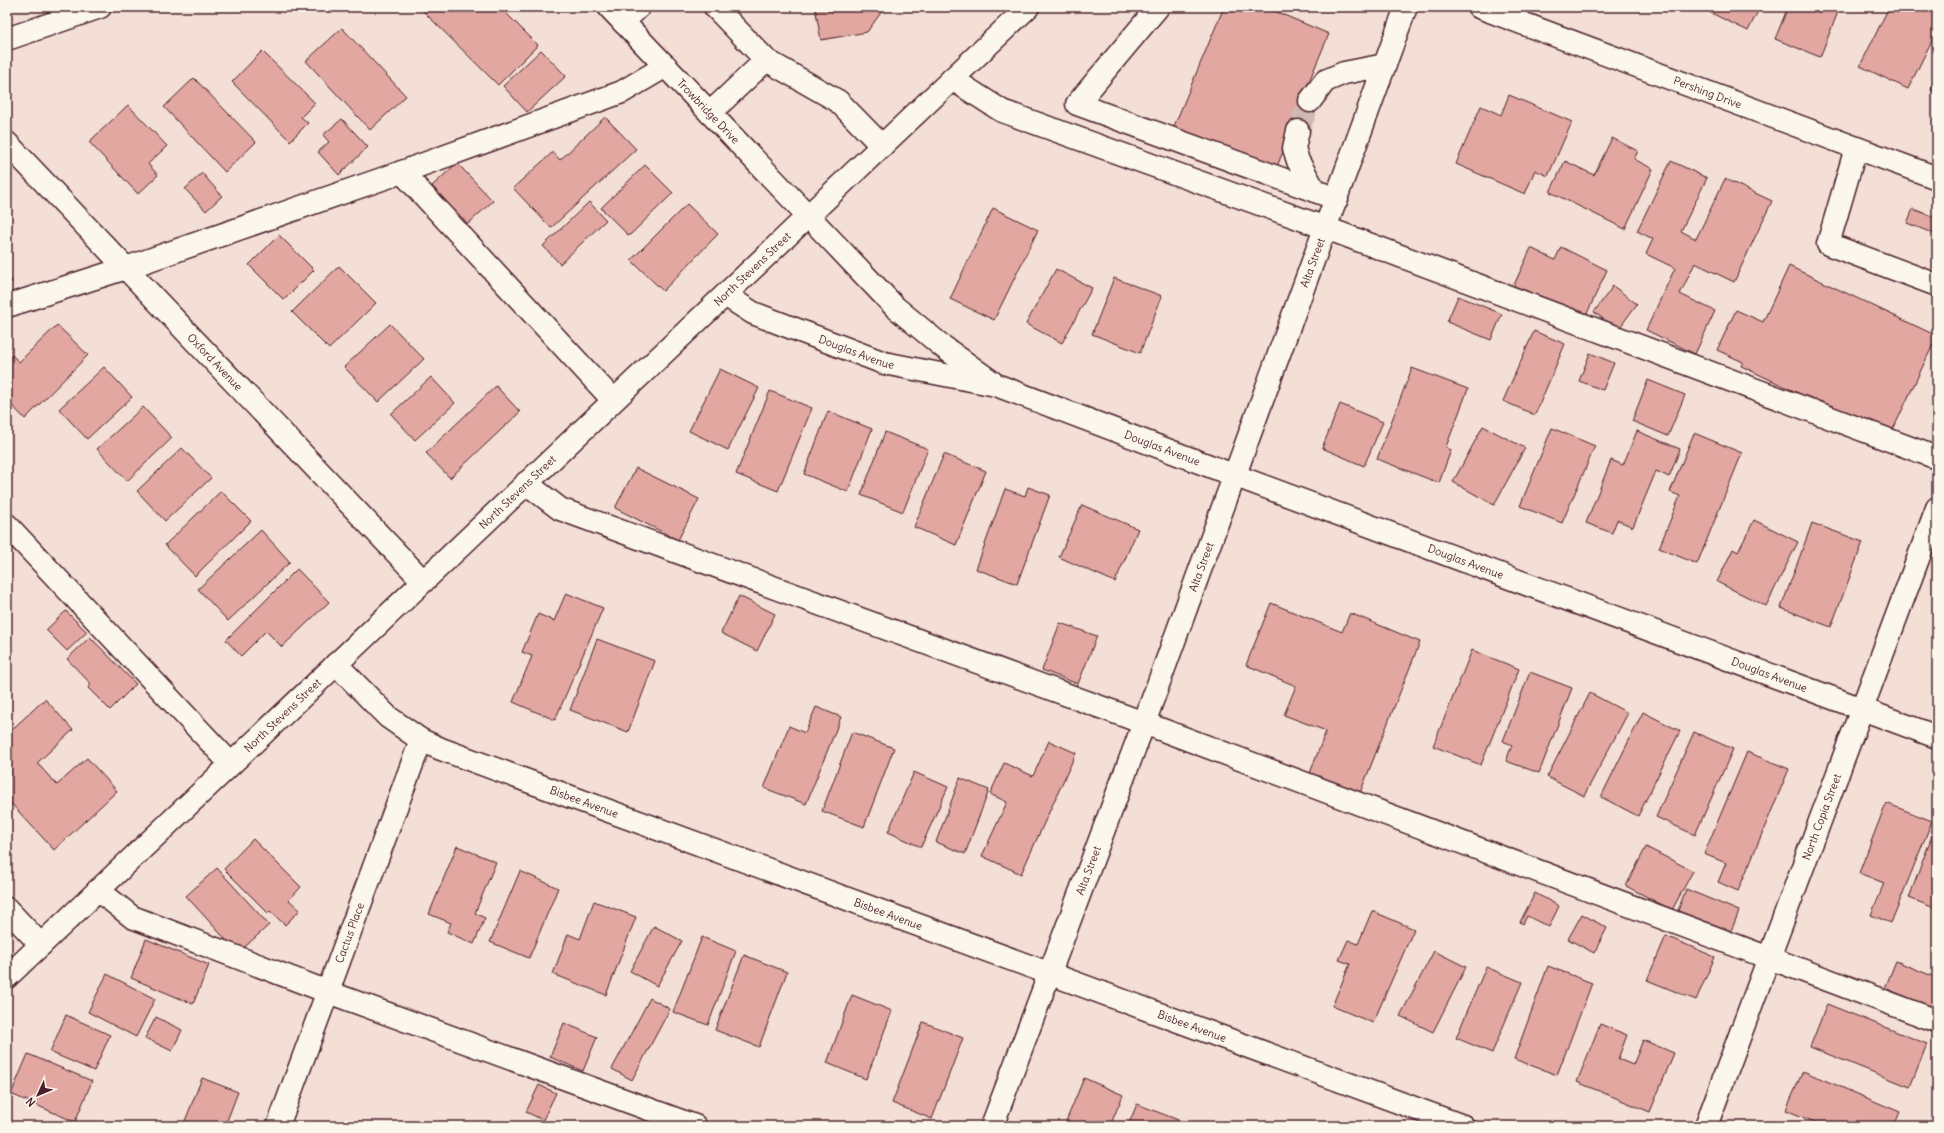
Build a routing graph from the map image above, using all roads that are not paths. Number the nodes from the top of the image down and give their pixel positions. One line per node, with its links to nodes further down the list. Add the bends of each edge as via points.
1 (100, 7): 8 (street)
2 (715, 7): 9 (street)
3 (1028, 7): 12 (street, North Stevens Street)
4 (1158, 7): 21 (street, via 1077,104)
5 (1406, 7): 10 (street, Alta Street)
6 (1479, 7): 18 (street, Pershing Drive)
7 (624, 12): 11 (street, Trowbridge Drive)
8 (7, 39)
9 (766, 60): 14 (street); 17 (street, via 838,101)
10 (1385, 65): 13 (street, via 1344,72 1325,81); 22 (street, Alta Street)
11 (666, 66): 14 (street, Trowbridge Drive); 19 (street, via 622,92)
12 (952, 79): 17 (street, North Stevens Street); 24 (street, via 1002,111)
13 (1310, 101)
14 (710, 113): 23 (street, Trowbridge Drive)
15 (1298, 131): 21 (street, via 1294,148 1298,161)
16 (7, 143): 25 (street, Oxford Avenue)
17 (882, 146): 23 (street, North Stevens Street)
18 (1856, 148): 20 (street, Pershing Drive); 26 (street, via 1828,244)
19 (402, 172): 25 (street); 30 (street)
20 (1937, 178)
21 (1315, 191): 22 (street)
22 (1337, 199): 24 (street, Alta Street)
23 (808, 216): 27 (street, North Stevens Street); 29 (street, Douglas Avenue, via 895,307 942,346)
24 (1326, 228): 31 (street); 32 (street, Alta Street)
25 (126, 268): 28 (street); 36 (street, Oxford Avenue)
26 (1937, 285)
27 (725, 295): 29 (street, Douglas Avenue, via 754,313 884,363); 30 (street, North Stevens Street)
28 (7, 306)
29 (996, 385): 32 (street, Douglas Avenue)
30 (613, 400): 33 (street, North Stevens Street)
31 (1937, 458)
32 (1236, 476): 38 (street, Douglas Avenue); 39 (street, Alta Street)
33 (526, 483): 36 (street, North Stevens Street); 39 (street, via 560,510)
34 (1937, 508): 38 (street, North Copia Street)
35 (7, 525): 42 (street)
36 (423, 581): 37 (street, North Stevens Street)
37 (336, 664): 41 (street, Bisbee Avenue, via 388,718); 42 (street, North Stevens Street)
38 (1862, 709): 40 (street, Douglas Avenue); 46 (street, North Copia Street)
39 (1144, 723): 46 (street); 47 (street, Alta Street)
40 (1937, 737)
41 (420, 740): 47 (street, Bisbee Avenue); 49 (street, Cactus Place)
42 (231, 764): 43 (street, North Stevens Street)
43 (98, 890): 45 (street, North Stevens Street); 49 (street, via 132,917)
44 (7, 909): 45 (street)
45 (41, 945): 48 (street, North Stevens Street)
46 (1769, 958): 50 (street); 55 (street, North Copia Street)
47 (1050, 973): 53 (street, Alta Street); 54 (street, Bisbee Avenue)
48 (7, 977)
49 (328, 992): 51 (street, Cactus Place); 52 (street)
50 (1937, 1021)
51 (278, 1126)
52 (695, 1126)
53 (992, 1126)
54 (1463, 1126)
55 (1706, 1126)

